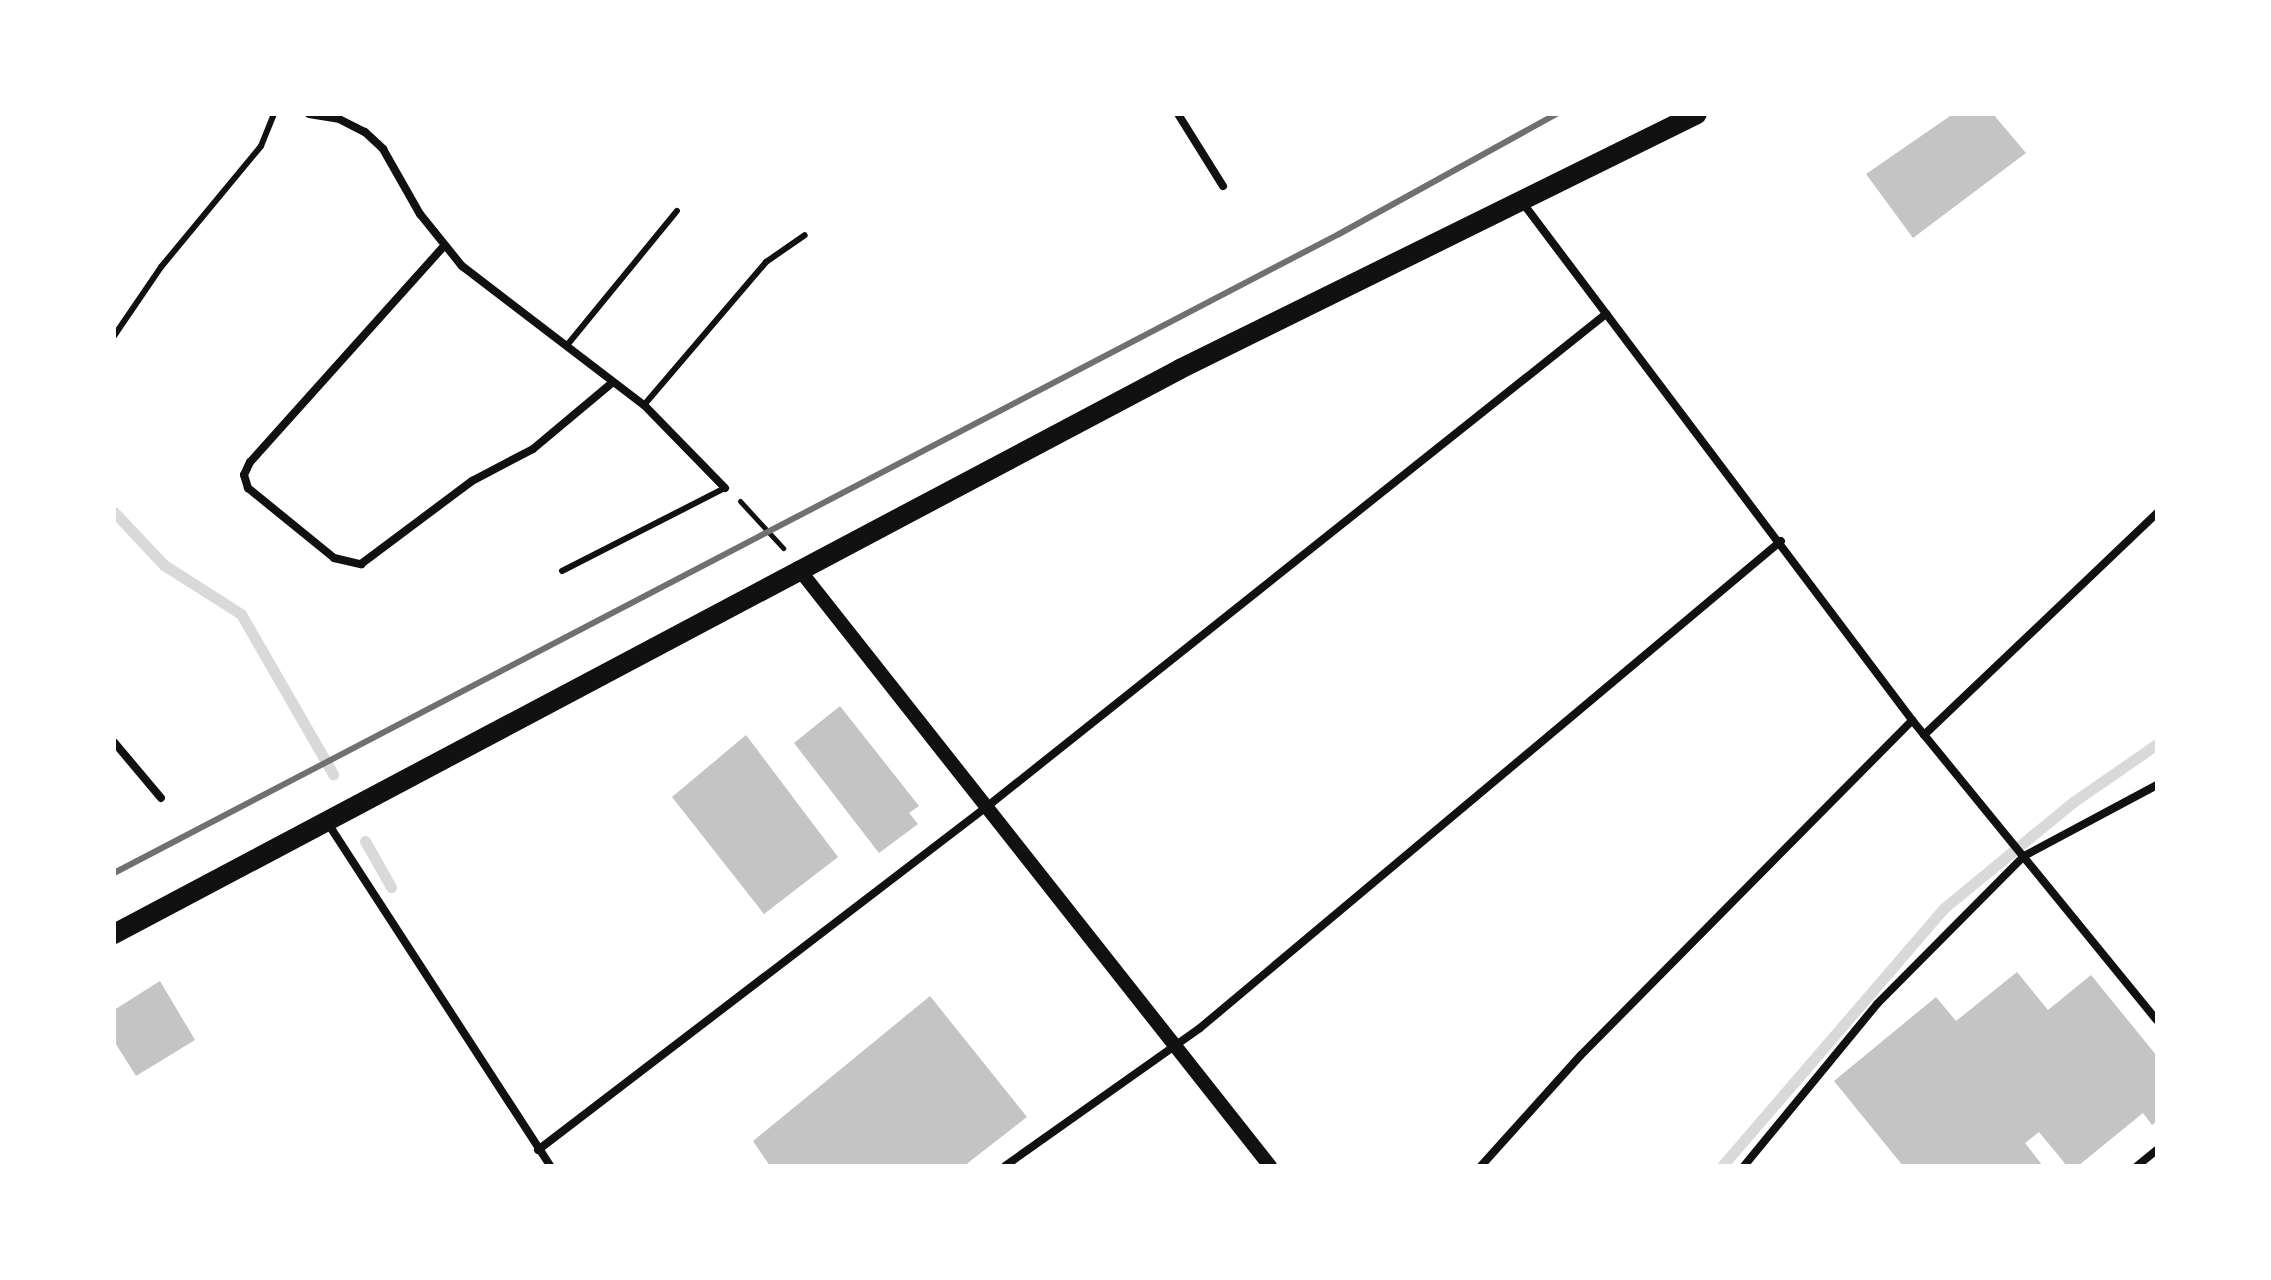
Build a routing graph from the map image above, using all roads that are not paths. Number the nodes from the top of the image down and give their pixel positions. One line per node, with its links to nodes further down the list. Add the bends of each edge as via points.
1 (274, 114): 11 (lane, via 261,146 161,267)
2 (309, 114): 9 (street, via 339,119 383,149)
3 (1178, 114): 5 (street)
4 (1697, 114): 6 (main road)
5 (1223, 186)
6 (1520, 199): 10 (street); 18 (main road)
7 (677, 211): 12 (lane)
8 (805, 235): 14 (lane, via 766,262)
9 (444, 246): 12 (street, via 486,286); 13 (street, via 250,462 244,475 248,488 297,528 334,558 361,564 472,481 533,449)
10 (1606, 314): 17 (street); 25 (street)
11 (114, 336)
12 (568, 344): 13 (street)
13 (612, 383): 14 (street)
14 (644, 405): 15 (street)
15 (725, 488): 19 (lane)
16 (2157, 513): 21 (street)
17 (1781, 541): 20 (street); 30 (street)
18 (798, 568): 25 (street); 26 (main road)
19 (562, 571)
20 (1912, 720): 21 (street); 36 (street, via 1581,1055)
21 (1924, 735): 27 (street)
22 (114, 742): 24 (street)
23 (2157, 785): 27 (street)
24 (161, 798)
25 (989, 805): 30 (street); 31 (street)
26 (327, 822): 28 (main road); 31 (street)
27 (2024, 856): 29 (street); 37 (street, via 1877,1004)
28 (114, 934)
29 (2157, 1020)
30 (1176, 1046): 34 (street); 35 (street)
31 (538, 1150): 33 (street)
32 (2157, 1150): 38 (street)
33 (550, 1166)
34 (1005, 1166)
35 (1270, 1166)
36 (1481, 1166)
37 (1744, 1166)
38 (2137, 1166)

